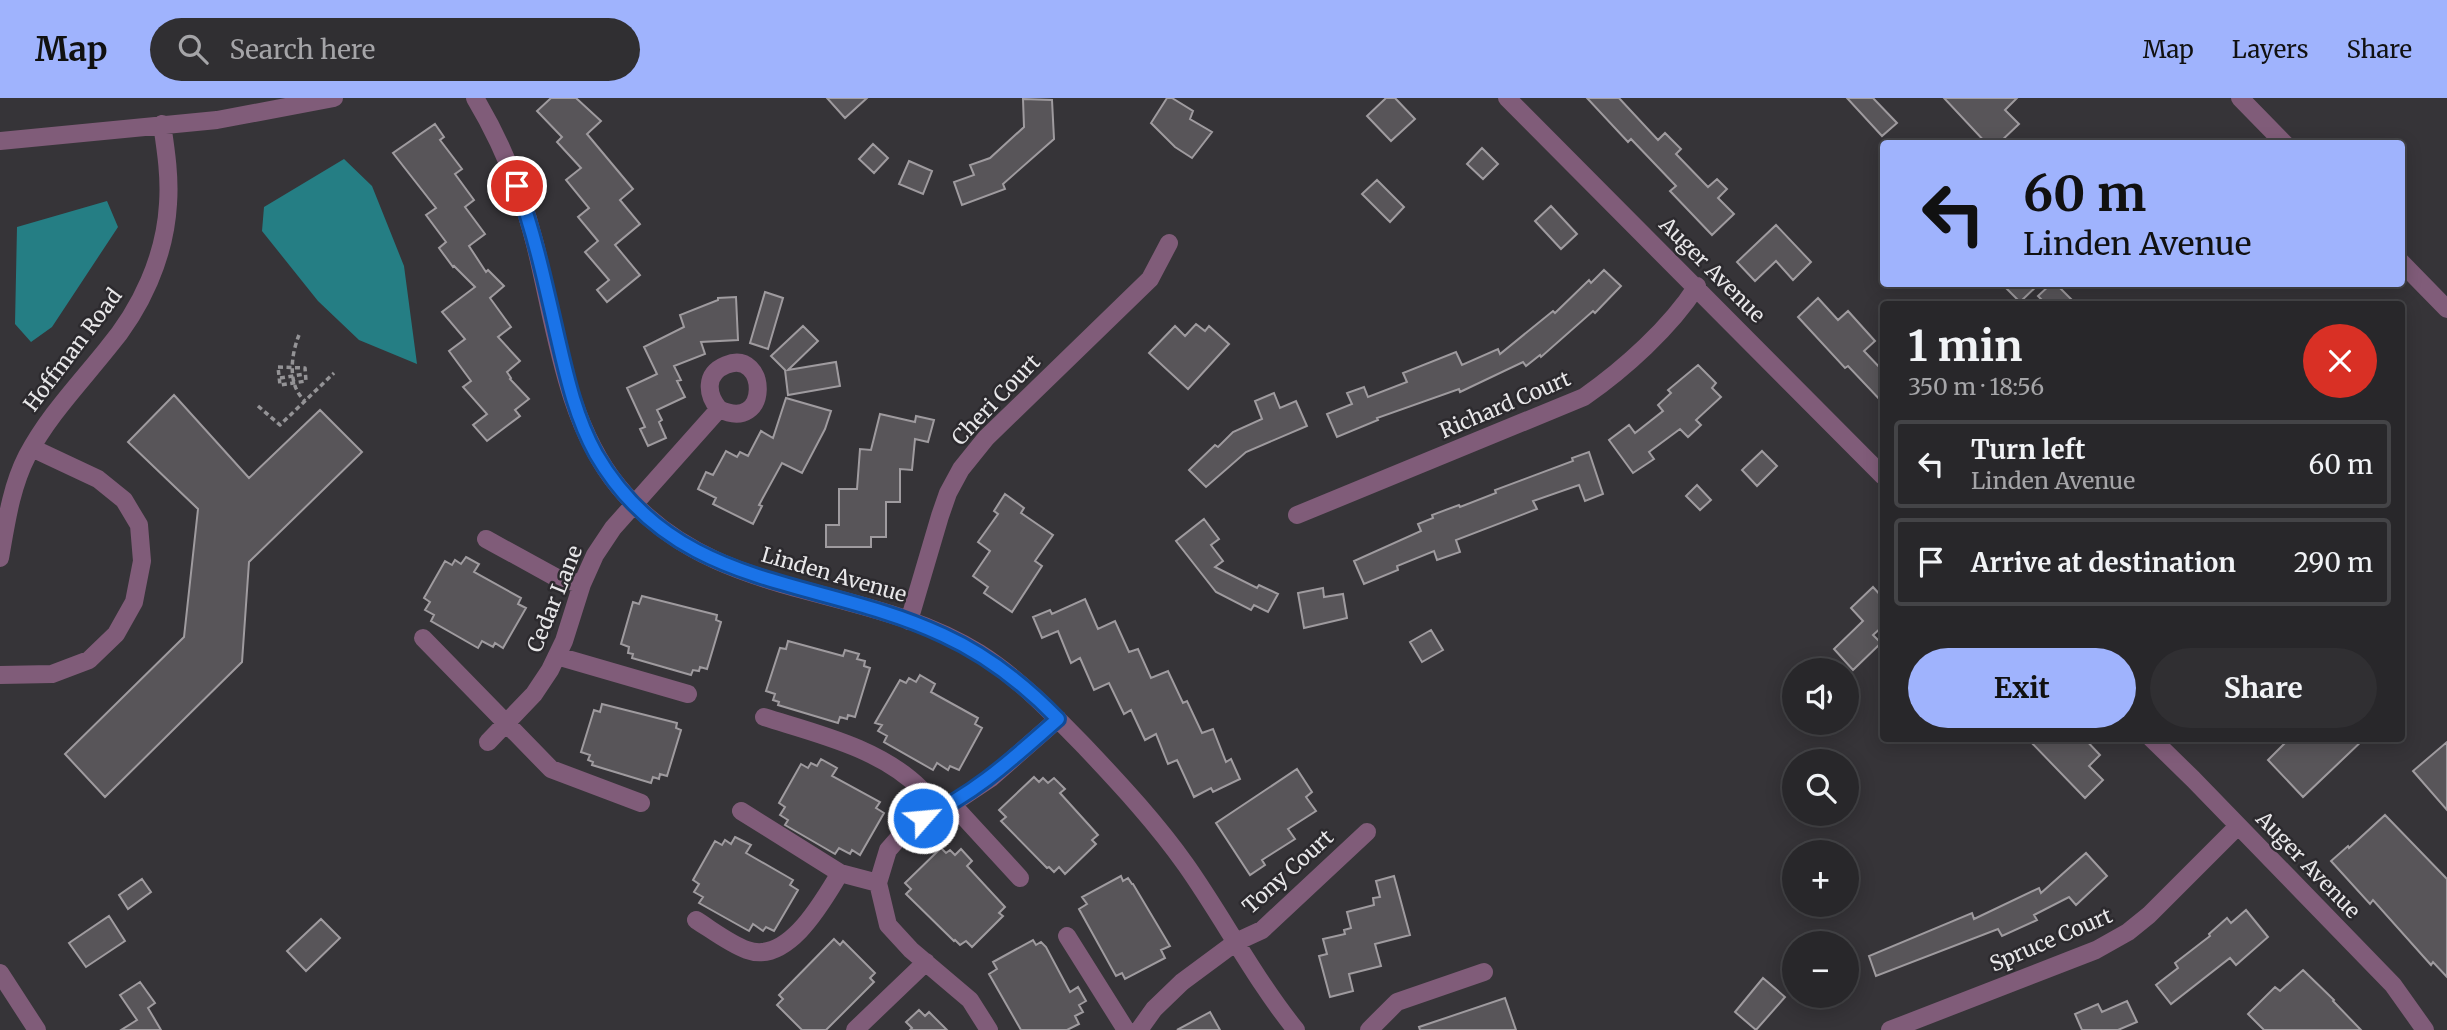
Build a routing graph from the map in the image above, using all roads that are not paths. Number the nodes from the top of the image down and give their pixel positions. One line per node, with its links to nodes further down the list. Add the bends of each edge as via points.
1 (334, 98): 5 (street, via 217,120)
2 (475, 98): 15 (street, Linden Avenue, via 508,162 525,209 581,421 596,454)
3 (1507, 98): 10 (street, Auger Avenue)
4 (2240, 98): 6 (street)
5 (162, 124): 7 (street); 13 (street, Hoffman Road, via 168,206 158,258 138,306 47,422)
6 (2281, 140)
7 (0, 141)
8 (1168, 243): 20 (street, Cheri Court, via 1150,279 986,438 961,470 940,516)
9 (2405, 266): 11 (street)
10 (1697, 286): 14 (street, Auger Avenue); 16 (street, Richard Court, via 1683,308 1584,397)
11 (2447, 309)
12 (719, 410): 15 (street, Cedar Lane)
13 (32, 448): 18 (street, Hoffman Road, via 8,508); 23 (street, via 98,479 124,500 139,525 142,561 134,602 116,634 89,660 52,674)
14 (1880, 472)
15 (634, 505): 19 (street, Cedar Lane, via 595,555); 20 (street, Linden Avenue, via 689,548 719,563)
16 (1297, 515)
17 (486, 539): 19 (street, via 557,578)
18 (0, 558)
19 (582, 584): 22 (street, Cedar Lane)
20 (909, 621): 26 (street, Linden Avenue, via 977,652)
21 (423, 638): 27 (street)
22 (557, 656): 24 (street); 27 (street, Cedar Lane, via 534,694)
23 (0, 674)
24 (688, 694)
25 (764, 718): 31 (street, via 850,744 903,774)
26 (1058, 719): 31 (street, via 991,778); 40 (street, Linden Avenue, via 1147,815)
27 (506, 725): 28 (street, Cedar Lane); 30 (street, via 551,769)
28 (488, 742)
29 (2155, 742): 33 (street, Auger Avenue)
30 (641, 803)
31 (944, 808): 36 (street); 37 (street, via 910,825 888,850)
32 (741, 811): 35 (street)
33 (2238, 826): 51 (street, Spruce Court, via 2128,932 2096,950); 52 (street, Auger Avenue, via 2393,985)
34 (1367, 832): 40 (street, Tony Court, via 1262,930)
35 (840, 873): 37 (street); 38 (street, via 815,913 782,946 764,952 748,950)
36 (1020, 878)
37 (878, 883): 41 (street, via 888,925)
38 (696, 920)
39 (1067, 936): 47 (street)
40 (1236, 942): 48 (street, Tony Court, via 1182,982); 49 (street, Linden Avenue)
41 (926, 962): 45 (street); 46 (street, via 970,1000)
42 (1484, 972): 50 (street, via 1397,1002)
43 (0, 973): 44 (street)
44 (37, 1030)
45 (855, 1030)
46 (989, 1030)
47 (1126, 1030)
48 (1139, 1030)
49 (1296, 1030)
50 (1369, 1030)
51 (1890, 1030)
52 (2425, 1030)

